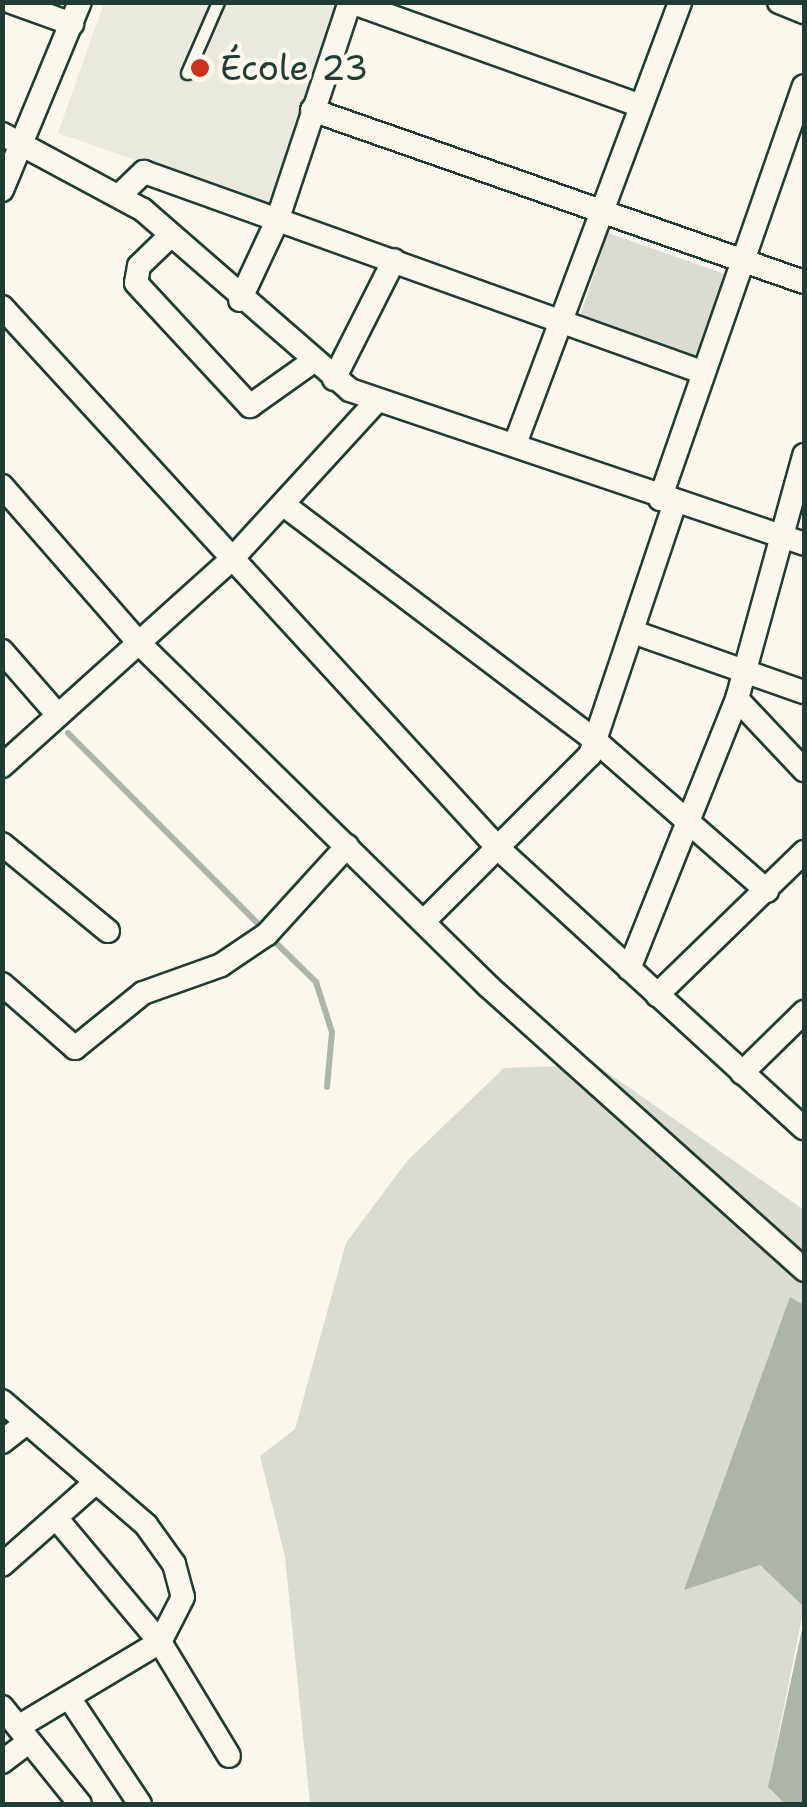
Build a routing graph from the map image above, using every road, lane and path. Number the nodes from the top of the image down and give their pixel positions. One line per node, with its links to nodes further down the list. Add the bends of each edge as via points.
1 (11, 2): 7 (street)
2 (218, 2): 8 (lane)
3 (350, 2): 10 (street); 11 (street)
4 (680, 2): 10 (street)
5 (779, 2): 6 (street)
6 (804, 12)
7 (76, 13): 12 (street)
8 (187, 73)
9 (804, 86): 19 (street)
10 (642, 106): 15 (street)
11 (312, 110): 15 (street); 16 (street)
12 (13, 138): 13 (street); 14 (street)
13 (2, 190)
14 (121, 194): 16 (street, via 144,172); 17 (street)
15 (600, 215): 19 (street); 23 (street)
16 (277, 221): 18 (street); 21 (street)
17 (170, 236): 21 (street); 24 (street, via 139,266 136,284 250,406)
18 (394, 260): 23 (street); 26 (street)
19 (737, 262): 20 (street); 25 (street)
20 (804, 282)
21 (240, 300): 24 (street)
22 (2, 307): 35 (street)
23 (564, 324): 25 (street); 28 (street)
24 (312, 362): 26 (street)
25 (702, 372): 31 (street)
26 (334, 379): 27 (street)
27 (376, 402): 28 (street); 32 (street)
28 (515, 444): 31 (street)
29 (804, 455): 33 (street)
30 (2, 486): 37 (street)
31 (668, 501): 33 (street); 36 (street)
32 (284, 505): 35 (street); 43 (street)
33 (782, 537): 34 (street); 39 (street)
34 (804, 544)
35 (232, 559): 37 (street); 49 (street)
36 (636, 633): 39 (street); 43 (street)
37 (139, 643): 42 (street); 48 (street)
38 (2, 651): 42 (street)
39 (746, 669): 40 (street); 41 (street)
40 (804, 692)
41 (737, 699): 45 (street); 46 (street)
42 (58, 714): 44 (street)
43 (598, 742): 46 (street); 49 (street)
44 (2, 766)
45 (804, 770)
46 (690, 822): 51 (street); 54 (street)
47 (2, 844): 53 (street)
48 (347, 846): 52 (street); 55 (street, via 267,934 222,965 143,993 75,1048)
49 (499, 849): 52 (street); 54 (street)
50 (804, 852): 51 (street)
51 (767, 890): 56 (street)
52 (424, 922): 60 (street, via 584,1080)
53 (108, 931)
54 (629, 968): 56 (street)
55 (2, 984)
56 (656, 995): 58 (street)
57 (804, 1012): 58 (street)
58 (742, 1073): 59 (street)
59 (804, 1128)
60 (804, 1270)
61 (2, 1402): 62 (street)
62 (24, 1425): 63 (street); 64 (street)
63 (2, 1442)
64 (96, 1482): 65 (street); 67 (street, via 174,1564 183,1598)
65 (57, 1519): 66 (street); 67 (street)
66 (2, 1565)
67 (160, 1642): 68 (street); 71 (street)
68 (70, 1699): 70 (street); 74 (street)
69 (2, 1707): 70 (street)
70 (24, 1735): 72 (street); 73 (street)
71 (229, 1756)
72 (2, 1762)
73 (80, 1804)
74 (140, 1804)

